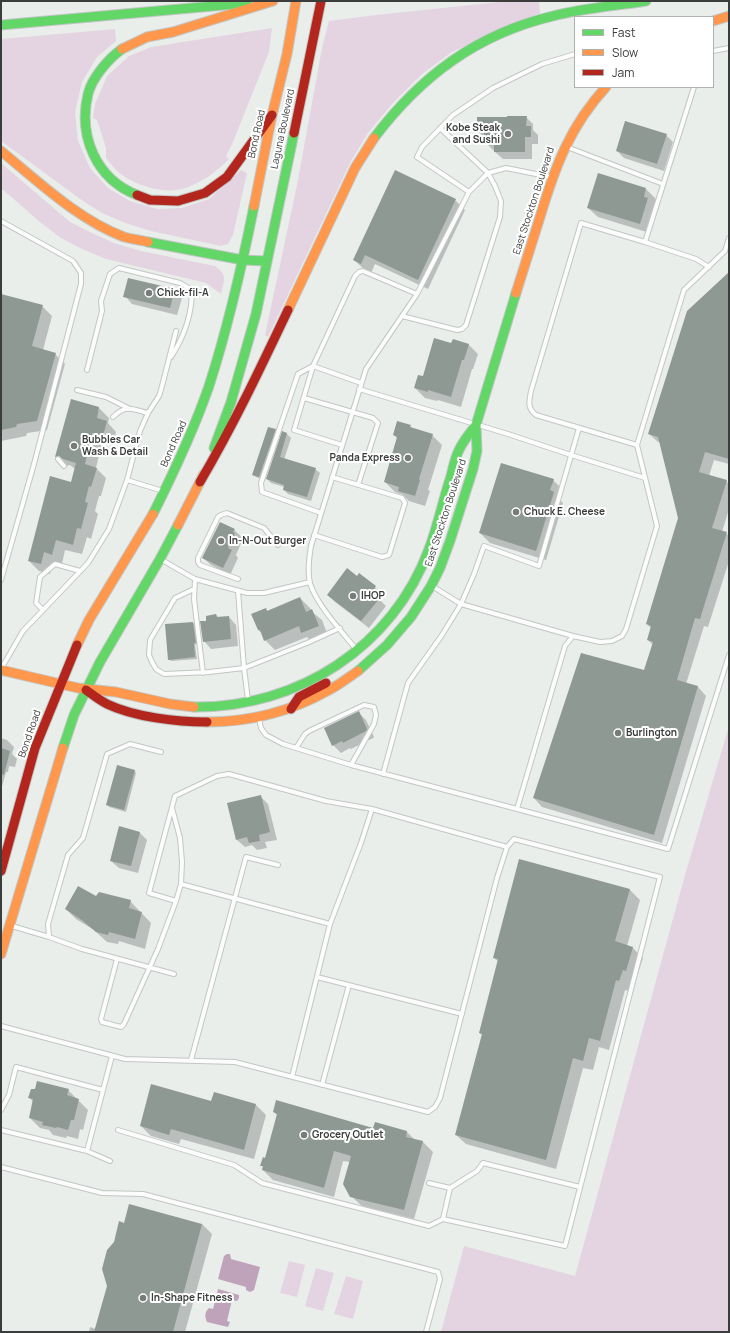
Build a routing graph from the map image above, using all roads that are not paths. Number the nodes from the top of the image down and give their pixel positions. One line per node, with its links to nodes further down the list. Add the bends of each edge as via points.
1 (264, 1): 8 (main road)
2 (273, 1): 14 (main road, via 173,32 147,37 122,49 101,68 88,92 84,120 89,147 103,172 124,190 150,200 178,201 205,194 227,177)
3 (296, 1): 14 (main road, Bond Road, via 287,54)
4 (321, 1): 26 (main road, Laguna Boulevard)
5 (646, 1): 52 (main road, via 542,19 495,36 448,63 398,108 381,127 352,175 246,398)
6 (729, 16): 7 (main road)
7 (714, 21)
8 (1, 26)
9 (729, 48): 10 (lane)
10 (714, 51)
11 (574, 54): 15 (lane, via 542,64 493,88 453,115)
12 (605, 88): 16 (main road, East Stockton Boulevard, via 587,109)
13 (694, 88): 20 (lane)
14 (272, 115): 25 (main road, Bond Road)
15 (440, 128): 18 (lane); 21 (lane, via 422,147 417,157)
16 (564, 146): 19 (main road, East Stockton Boulevard); 20 (lane)
17 (1, 151): 25 (main road, via 70,207 111,231 125,237 169,247)
18 (488, 173): 19 (lane, via 506,168); 21 (lane); 29 (lane, via 500,201 500,217 466,325 457,330)
19 (552, 178): 42 (main road, East Stockton Boulevard)
20 (663, 184): 24 (lane)
21 (469, 192): 28 (lane)
22 (1, 220): 62 (lane, via 73,261 81,273 81,284)
23 (729, 238): 27 (lane, via 725,251)
24 (645, 242): 27 (lane, via 696,258); 43 (lane, via 581,223 529,403 529,408 536,415)
25 (243, 260): 26 (main road); 54 (main road, Bond Road, via 209,386 192,432)
26 (267, 261): 52 (main road, via 256,314 231,402)
27 (709, 267): 45 (lane, via 684,290)
28 (417, 294): 29 (lane); 32 (lane, via 363,271 360,272 355,276)
29 (402, 316): 34 (lane, via 366,369)
30 (176, 331): 31 (lane)
31 (168, 361): 33 (lane, via 181,342 192,304 192,290 180,283 119,268 110,274 101,301 102,311); 40 (lane, via 159,396)
32 (313, 366): 34 (lane); 37 (lane); 55 (lane, via 298,374 260,483 262,492)
33 (87, 370)
34 (361, 383): 35 (lane)
35 (359, 389): 39 (lane); 42 (lane)
36 (77, 390): 38 (lane, via 106,396)
37 (304, 398): 39 (lane); 44 (lane, via 294,430)
38 (128, 408): 40 (lane); 41 (lane)
39 (352, 411): 44 (lane); 53 (lane, via 373,418 378,423)
40 (148, 413): 51 (lane, via 140,431)
41 (113, 417)
42 (476, 425): 46 (lane); 64 (main road, East Stockton Boulevard, via 476,456 446,552); 71 (main road, East Stockton Boulevard, via 458,451 420,570 392,615)
43 (579, 428): 45 (lane); 46 (lane)
44 (342, 445): 49 (lane)
45 (637, 445): 50 (lane)
46 (571, 455): 50 (lane); 67 (lane, via 539,566 484,546)
47 (58, 459): 48 (lane)
48 (64, 466)
49 (332, 476): 53 (lane); 55 (lane)
50 (645, 478): 70 (lane, via 657,526 626,629 622,636 612,641 600,642)
51 (127, 480): 54 (lane); 59 (lane, via 109,528 88,563)
52 (200, 482): 58 (main road)
53 (358, 485): 56 (lane, via 402,498 405,503 389,555 382,557)
54 (164, 492): 76 (main road, Bond Road, via 150,521 89,620)
55 (321, 513): 56 (lane)
56 (314, 535): 63 (lane, via 308,565)
57 (278, 545): 60 (lane, via 264,528 227,514 221,515 198,562 200,565)
58 (160, 559): 61 (lane); 77 (main road)
59 (80, 571): 68 (lane); 68 (lane, via 56,564 40,577 36,603)
60 (238, 578)
61 (195, 579): 65 (lane); 66 (lane)
62 (1, 580)
63 (310, 582): 66 (lane, via 264,593); 69 (lane, via 324,609)
64 (432, 586): 67 (lane); 79 (main road, East Stockton Boulevard, via 409,621 387,647 363,668 337,686)
65 (194, 589): 75 (lane); 75 (lane, via 176,598 150,640 149,655 156,669 164,674)
66 (238, 591): 73 (lane)
67 (460, 604): 70 (lane); 84 (lane, via 442,635 408,683)
68 (43, 610): 74 (lane, via 23,631)
69 (340, 628): 71 (lane); 73 (lane)
70 (573, 636): 87 (lane, via 565,646)
71 (358, 650): 78 (main road, East Stockton Boulevard, via 326,673 302,685); 79 (main road, via 358,659 353,665 298,696)
72 (729, 655): 87 (lane, via 668,849)
73 (244, 668): 75 (lane); 78 (lane)
74 (1, 670): 76 (main road, East Stockton Boulevard)
75 (203, 673)
76 (61, 684): 77 (main road, East Stockton Boulevard); 90 (main road, Bond Road, via 35,748)
77 (86, 690): 78 (main road, East Stockton Boulevard, via 115,691 156,702 192,707 228,706); 80 (main road, East Stockton Boulevard, via 110,706 156,718 203,723); 95 (main road, via 68,730)
78 (248, 702)
79 (291, 709): 80 (main road, East Stockton Boulevard)
80 (259, 718): 81 (lane, via 266,735)
81 (296, 748): 83 (lane); 83 (lane, via 309,731 364,705 374,707 374,724)
82 (161, 752): 96 (lane, via 130,744 107,754 83,838 68,855 48,924)
83 (351, 765): 84 (lane)
84 (383, 774): 87 (lane)
85 (172, 807): 86 (lane, via 175,796 217,776 229,774 326,801); 91 (lane, via 180,838); 93 (lane, via 149,893)
86 (372, 809): 88 (lane); 94 (lane, via 362,843)
87 (517, 809)
88 (506, 847): 103 (lane); 117 (lane, via 514,839 660,877)
89 (278, 865): 92 (lane, via 246,857)
90 (1, 871)
91 (181, 884): 92 (lane); 93 (lane)
92 (235, 899): 94 (lane); 106 (lane)
93 (176, 901): 99 (lane)
94 (330, 924): 101 (lane)
95 (10, 926): 96 (lane); 97 (main road)
96 (49, 937): 98 (lane)
97 (1, 954)
98 (118, 959): 99 (lane); 99 (lane, via 102,1022 121,1027 124,1024)
99 (149, 968): 100 (lane)
100 (174, 974)
101 (317, 977): 102 (lane); 107 (lane)
102 (349, 985): 103 (lane); 108 (lane)
103 (462, 1014): 108 (lane, via 440,1098 435,1107 428,1112)
104 (1, 1026): 105 (lane)
105 (112, 1056): 106 (lane, via 125,1059); 109 (lane)
106 (192, 1060): 107 (lane, via 235,1062)
107 (292, 1077): 108 (lane)
108 (322, 1085)
109 (103, 1090): 110 (lane, via 16,1067 9,1095); 113 (lane)
110 (1, 1110)
111 (1, 1130): 113 (lane)
112 (118, 1130): 119 (lane, via 234,1165 262,1183 429,1226)
113 (87, 1151): 114 (lane)
114 (110, 1161)
115 (1, 1167): 120 (lane, via 102,1193 143,1194 438,1272 440,1279)
116 (429, 1183): 118 (lane)
117 (580, 1187): 118 (lane, via 483,1163 477,1171); 119 (lane, via 565,1246)
118 (450, 1188): 119 (lane)
119 (443, 1219)
120 (426, 1332)

